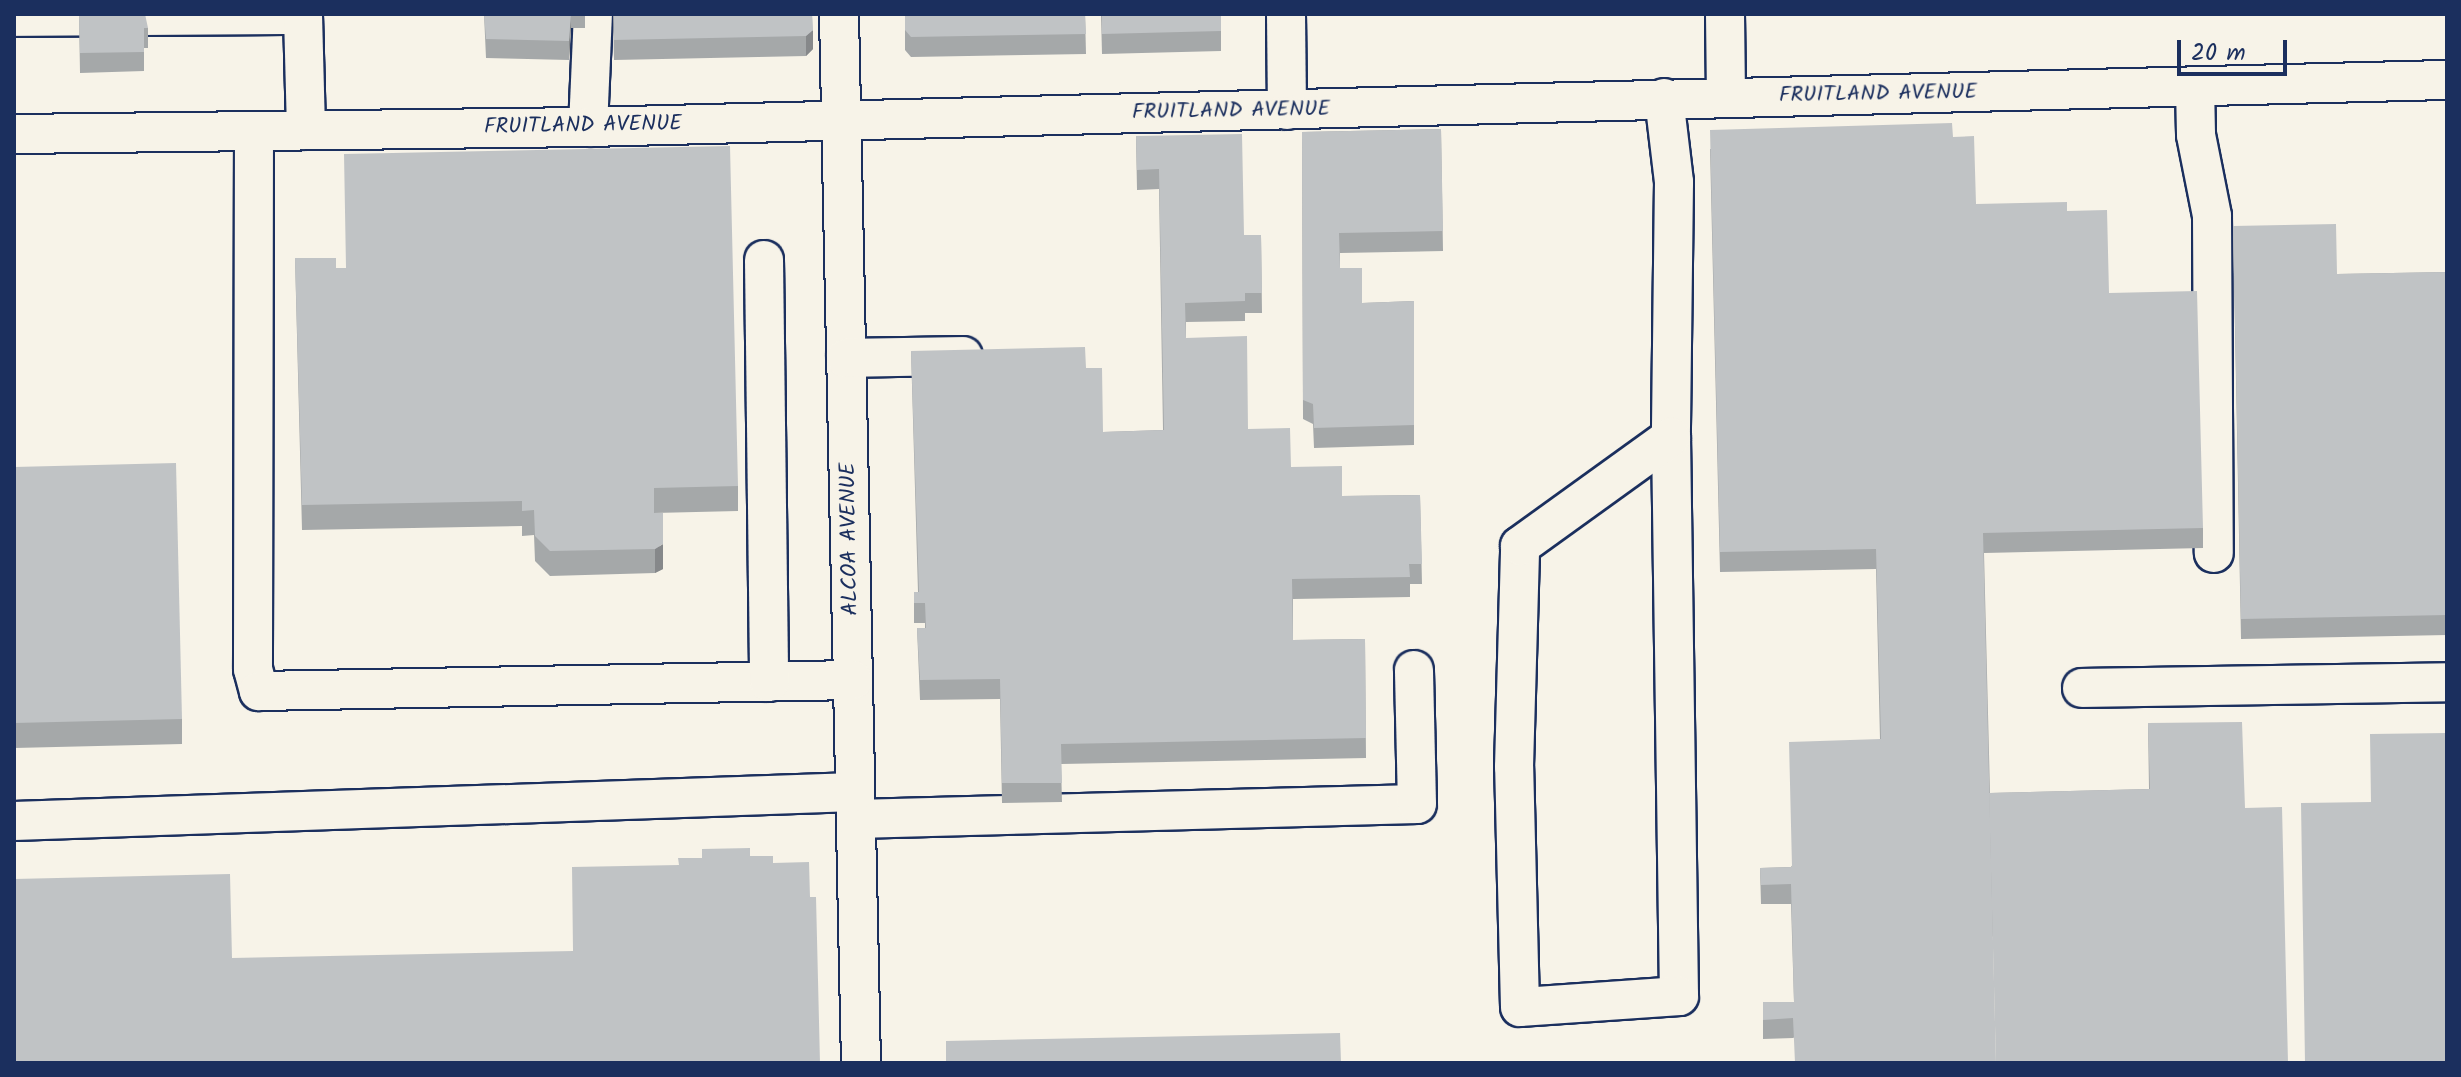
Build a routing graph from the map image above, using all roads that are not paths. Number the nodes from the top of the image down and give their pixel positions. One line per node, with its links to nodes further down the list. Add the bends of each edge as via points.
1 (303, 14): 6 (street); 14 (street)
2 (593, 14): 13 (street)
3 (839, 14): 12 (street, ALCOA AVENUE)
4 (1286, 14): 11 (street)
5 (1725, 14): 10 (street)
6 (14, 17)
7 (2447, 80): 8 (street, FRUITLAND AVENUE)
8 (2195, 86): 10 (street, FRUITLAND AVENUE); 21 (street, via 2196,135 2212,216)
9 (1664, 98): 10 (street, FRUITLAND AVENUE); 11 (street, FRUITLAND AVENUE); 20 (street, via 1674,182)
10 (1726, 98)
11 (1287, 110): 12 (street, FRUITLAND AVENUE)
12 (840, 119): 13 (street, FRUITLAND AVENUE); 19 (street, ALCOA AVENUE)
13 (588, 127): 14 (street, FRUITLAND AVENUE)
14 (306, 130): 15 (street, FRUITLAND AVENUE)
15 (254, 131): 16 (street, FRUITLAND AVENUE); 24 (street, via 253,669 259,691)
16 (14, 134)
17 (764, 260): 24 (street)
18 (997, 356): 19 (street)
19 (846, 358): 23 (street, ALCOA AVENUE)
20 (1671, 437): 20 (street, via 1679,996 1520,1007 1514,767 1520,546)
21 (2214, 553)
22 (1414, 670): 27 (street, via 1417,804)
23 (853, 680): 24 (street); 27 (street, ALCOA AVENUE)
24 (769, 682)
25 (2447, 682): 26 (street)
26 (2082, 688)
27 (855, 806): 28 (street); 29 (street, ALCOA AVENUE)
28 (14, 821)
29 (861, 1063)

